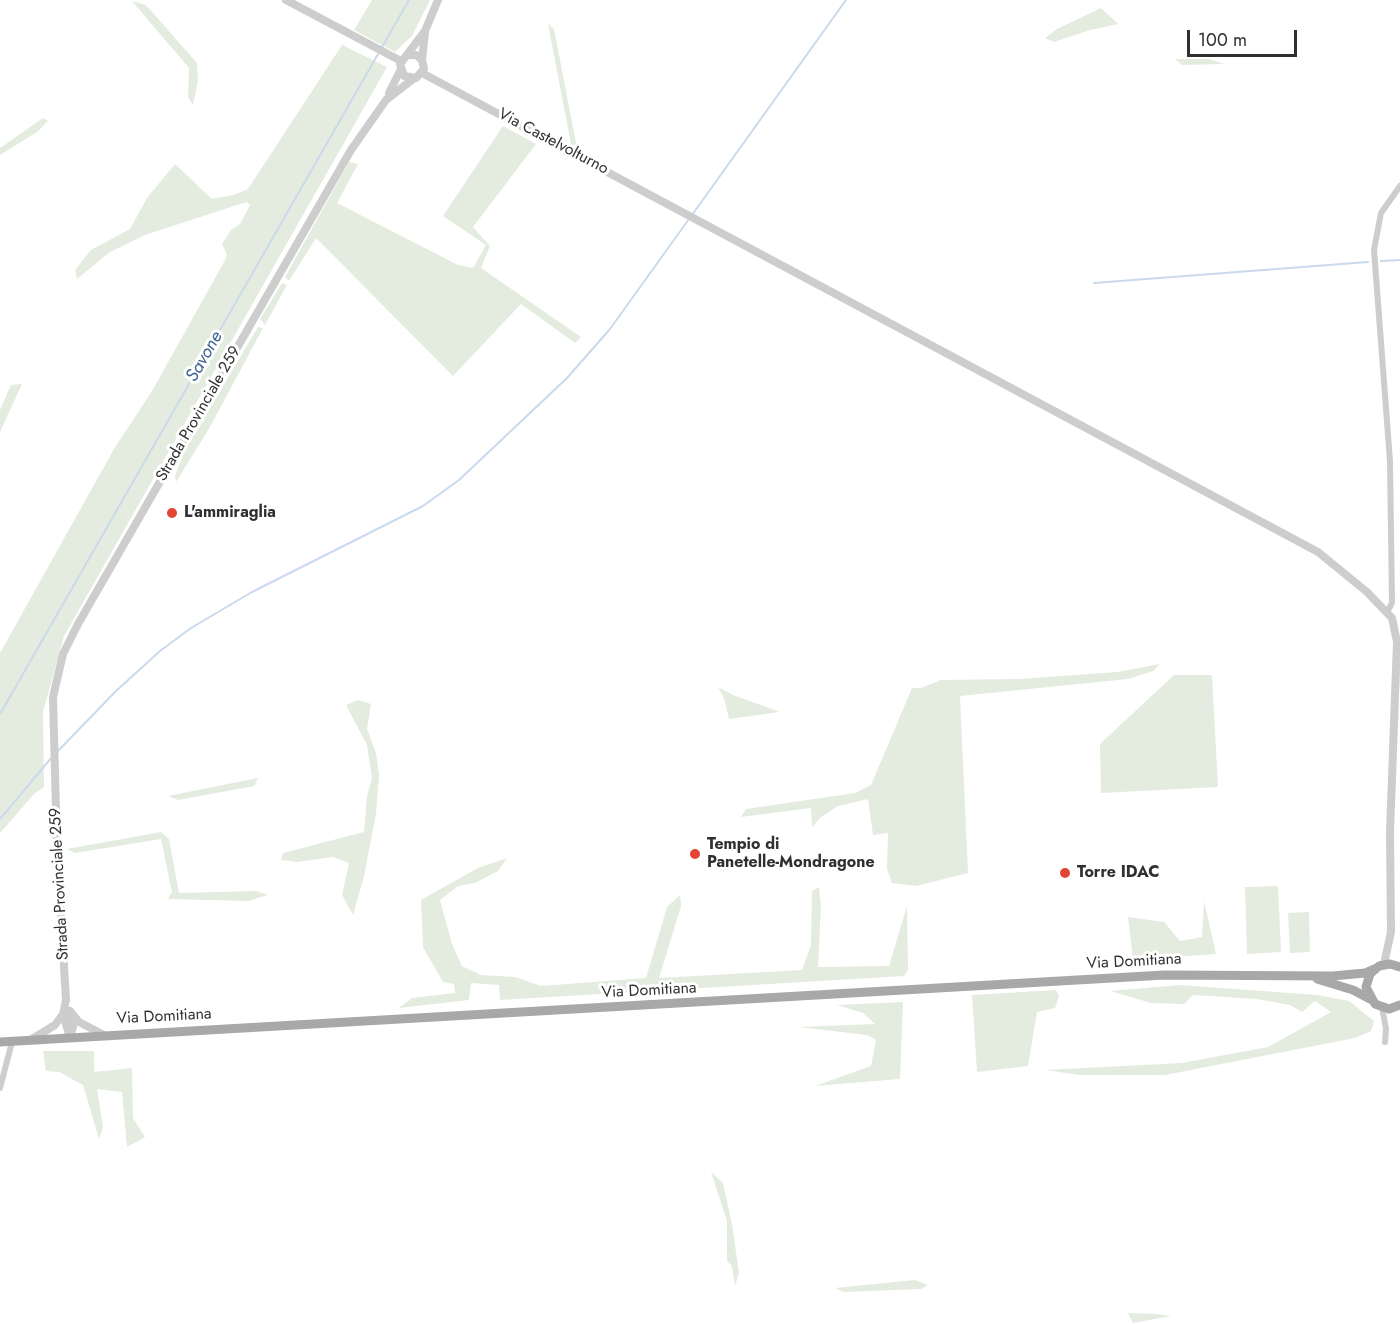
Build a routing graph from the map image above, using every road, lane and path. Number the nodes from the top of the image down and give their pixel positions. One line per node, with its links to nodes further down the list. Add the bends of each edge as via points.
1 (286, 0): 5 (street)
2 (438, 0): 3 (street)
3 (425, 31): 4 (street); 6 (street)
4 (408, 55): 5 (street); 6 (street)
5 (397, 59): 7 (street, Strada Provinciale 259)
6 (422, 60): 8 (street)
7 (400, 71): 9 (street); 10 (street, Strada Provinciale 259)
8 (422, 73): 9 (street, Strada Provinciale 259); 12 (street, Via Castelvolturno, via 1318,552)
9 (413, 79): 10 (street, Strada Provinciale 259)
10 (386, 100): 21 (street, Strada Provinciale 259, via 351,150 78,624 57,674 55,767)
11 (1400, 186): 12 (street, via 1381,213 1374,250 1390,461)
12 (1393, 615): 13 (street, via 1398,675)
13 (1389, 950): 14 (street); 15 (street)
14 (1384, 964): 15 (main road); 16 (main road, Via Domitiana)
15 (1398, 965)
16 (1374, 969): 17 (main road, Via Domitiana, via 1352,975); 18 (main road, via 1367,980)
17 (1300, 976): 18 (main road, Via Domitiana, via 1338,985); 23 (main road, Via Domitiana, via 1164,975)
18 (1370, 999): 20 (main road, Via Domitiana)
19 (1398, 1006): 20 (main road); 22 (street)
20 (1382, 1008): 22 (street)
21 (67, 1012): 23 (street); 24 (street, Strada Provinciale 259); 25 (street, via 49,1030)
22 (1386, 1029): 28 (street)
23 (104, 1035): 24 (main road, Via Domitiana)
24 (70, 1038): 25 (main road, Via Domitiana)
25 (28, 1041): 27 (main road, Via Domitiana)
26 (0, 1042): 27 (main road, Via Domitiana)
27 (12, 1042): 29 (street)
28 (1385, 1042)
29 (0, 1088)

